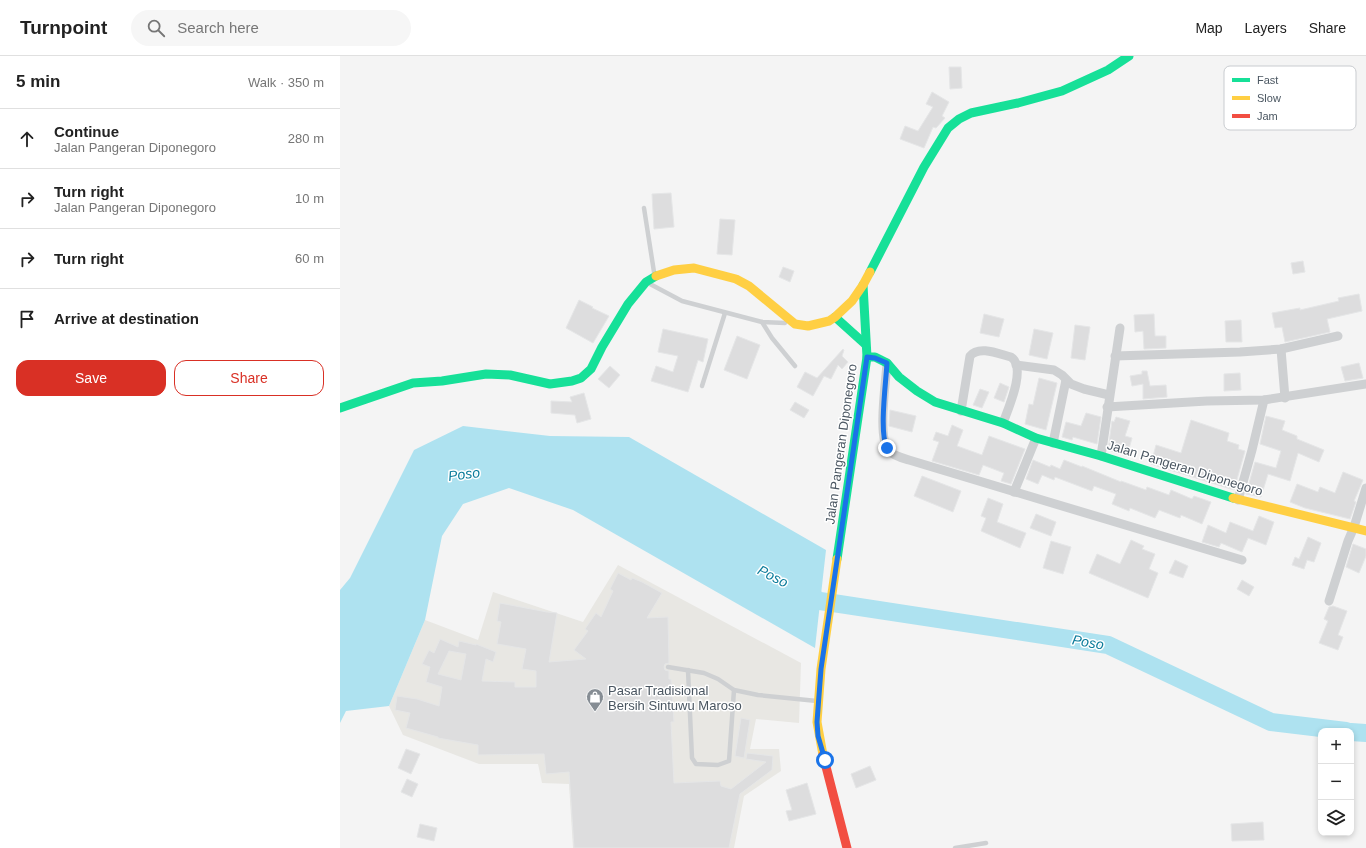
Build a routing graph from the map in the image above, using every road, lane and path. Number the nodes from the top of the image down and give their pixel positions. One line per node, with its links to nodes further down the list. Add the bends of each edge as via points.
1 (1129, 56): 5 (main road, via 1108,70 1062,91 1018,104 971,113 948,128 927,161)
2 (644, 208): 3 (lane)
3 (655, 276): 4 (main road); 9 (main road, via 674,270 694,268 736,279 749,286)
4 (646, 282): 6 (lane, via 682,301); 26 (main road, via 628,304 591,368 581,378 550,384 510,375 486,374 442,381 413,382)
5 (863, 285): 7 (main road, via 852,301); 12 (main road, via 866,301)
6 (725, 313): 8 (lane); 21 (lane)
7 (835, 316): 9 (main road, via 829,321 814,325); 12 (main road)
8 (762, 322): 9 (lane); 18 (lane)
9 (795, 324)
10 (1120, 328): 14 (street)
11 (1338, 336): 13 (street)
12 (865, 344): 15 (main road)
13 (1281, 349): 14 (street); 23 (street)
14 (1115, 356): 22 (street)
15 (867, 357): 16 (main road, Jalan Pangeran Diponegoro); 42 (main road, Jalan Pangeran Diponegoro, via 821,669)
16 (887, 363): 27 (main road, Jalan Pangeran Diponegoro, via 917,391 935,402); 33 (street, via 883,411 884,440 890,452 904,459)
17 (1016, 365): 19 (street, via 1054,370); 27 (street, via 1011,357 980,350 973,353 970,356); 28 (street, via 1016,384)
18 (795, 366)
19 (1066, 380): 22 (street, via 1084,389); 30 (street)
20 (1366, 384): 23 (street)
21 (702, 386)
22 (1109, 395): 25 (street)
23 (1285, 398): 24 (street)
24 (1264, 400): 25 (street); 34 (street)
25 (1107, 407): 31 (street)
26 (340, 408)
27 (961, 411): 28 (main road, Jalan Pangeran Diponegoro)
28 (1003, 424): 29 (main road, Jalan Pangeran Diponegoro)
29 (1036, 438): 30 (main road, Jalan Pangeran Diponegoro); 33 (street)
30 (1053, 443): 31 (main road, Jalan Pangeran Diponegoro)
31 (1100, 456): 34 (main road, Jalan Pangeran Diponegoro)
32 (1366, 488): 35 (street)
33 (1014, 492): 37 (street)
34 (1238, 500): 35 (main road, Jalan Pangeran Diponegoro)
35 (1354, 527): 36 (main road, Jalan Pangeran Diponegoro); 38 (street)
36 (1366, 531)
37 (1242, 560)
38 (1329, 601)
39 (668, 667): 40 (lane)
40 (688, 670): 41 (lane, via 711,676); 41 (lane, via 692,758 696,764 718,765 729,761)
41 (734, 690): 42 (lane, via 758,696)
42 (819, 701): 44 (main road, Jalan Pangeran Diponegoro, via 818,736)
43 (986, 843): 45 (lane)
44 (847, 848)
45 (955, 848)

